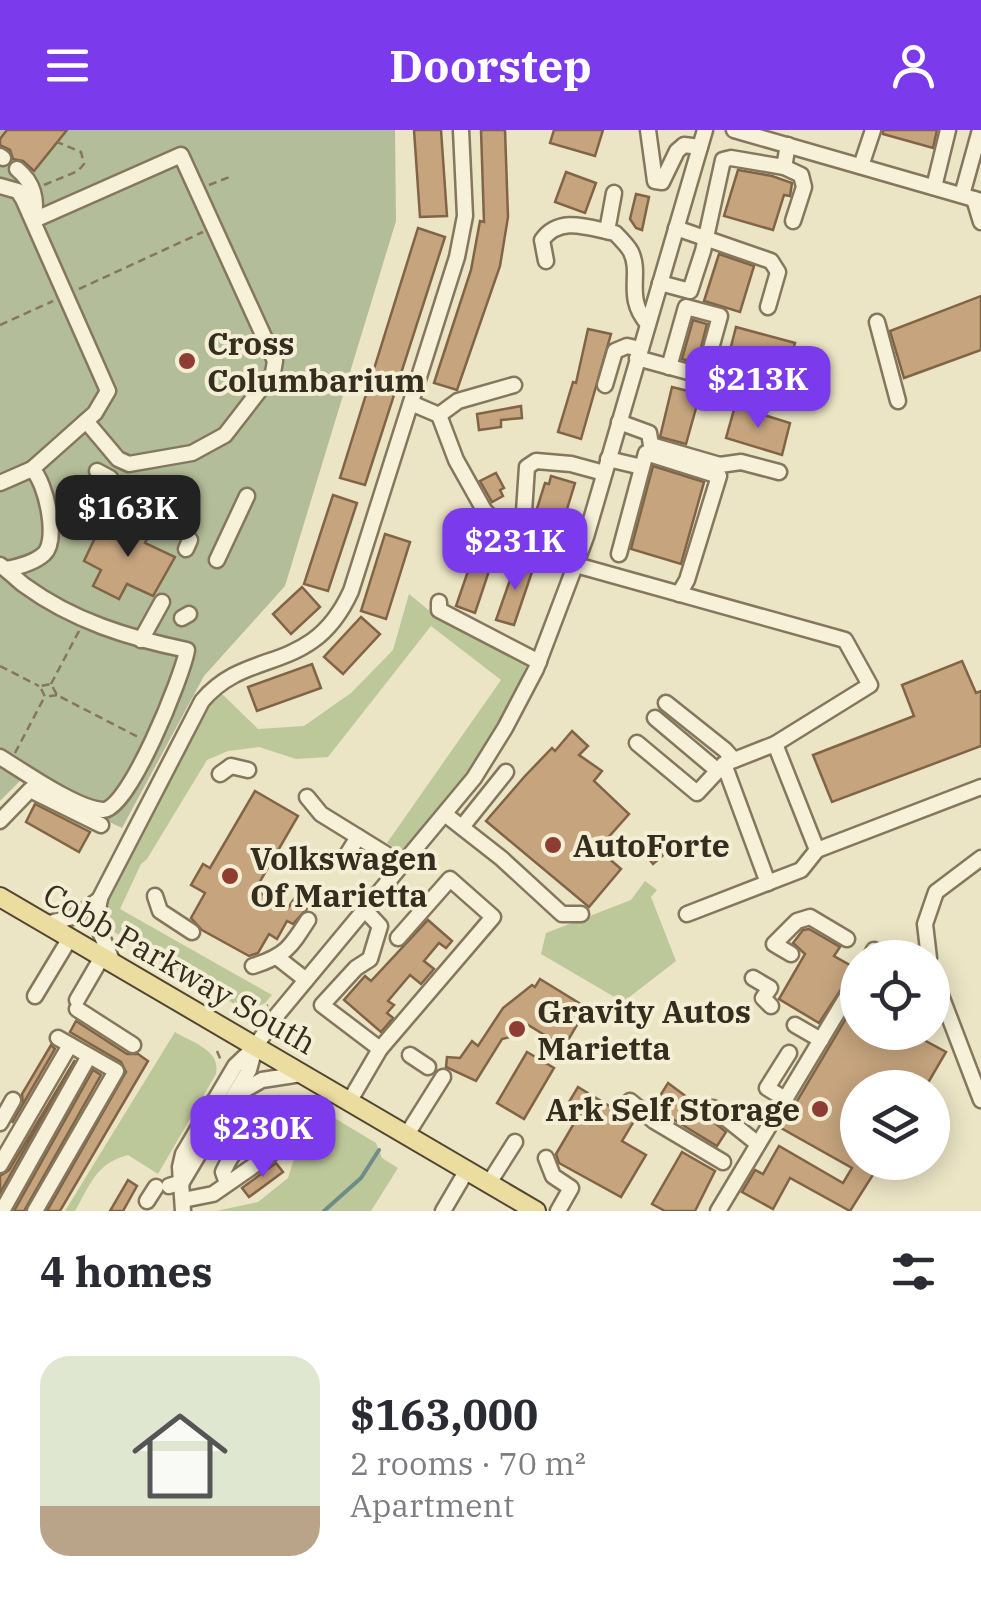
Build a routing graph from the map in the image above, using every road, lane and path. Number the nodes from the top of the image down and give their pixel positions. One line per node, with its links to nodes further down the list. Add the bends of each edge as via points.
1 (461, 130): 45 (street, via 461,241)
2 (648, 130): 11 (street, via 656,182 677,151)
3 (705, 130): 11 (street)
4 (873, 130): 12 (street)
5 (948, 130): 19 (street)
6 (980, 130): 23 (street)
7 (744, 131): 8 (street)
8 (774, 135): 10 (street)
9 (57, 142): 20 (path, via 82,152 84,164)
10 (788, 146): 12 (street); 13 (street)
11 (700, 148): 14 (street)
12 (861, 166): 19 (street)
13 (784, 167): 16 (street, via 731,158); 25 (street, via 801,175 804,187)
14 (694, 168): 16 (street); 28 (street)
15 (17, 169): 20 (street)
16 (718, 175): 30 (street)
17 (232, 176): 21 (path)
18 (0, 186): 24 (street, via 18,191)
19 (934, 187): 23 (street)
20 (33, 190): 24 (street)
21 (198, 190): 24 (street, via 181,155); 27 (street)
22 (614, 194): 29 (street)
23 (972, 198): 26 (street)
24 (34, 220): 33 (street)
25 (793, 220)
26 (981, 222)
27 (215, 226): 33 (path); 53 (street, via 275,361 272,372 225,434 178,460 129,464)
28 (676, 228): 30 (street); 32 (street)
29 (607, 231): 31 (street, via 550,228 542,240); 36 (street, via 633,254 638,313)
30 (705, 236): 32 (street, via 690,292); 34 (street, via 771,261 778,272)
31 (546, 261)
32 (660, 284): 36 (street)
33 (66, 294): 37 (path); 47 (street, via 108,391)
34 (768, 308)
35 (877, 322): 44 (street)
36 (648, 324): 38 (street)
37 (0, 325)
38 (639, 354): 40 (street); 41 (street, via 627,346 616,352); 48 (street)
39 (707, 363): 40 (street, via 720,316 686,307)
40 (669, 367): 43 (street)
41 (606, 384)
42 (514, 385): 46 (street, via 458,402)
43 (766, 393)
44 (898, 401)
45 (411, 402): 46 (street); 96 (street, via 344,606 307,646 227,678 202,701)
46 (439, 415): 57 (street, via 484,510)
47 (86, 421): 51 (street, via 57,454); 53 (street)
48 (619, 422): 49 (street); 52 (street, via 649,433 650,445 720,465 741,462)
49 (606, 466): 50 (street); 57 (street, via 536,460 527,467); 60 (street)
50 (642, 466): 58 (street); 62 (street, via 646,453 719,476)
51 (32, 469): 55 (street); 61 (street, via 46,491 51,543 18,568)
52 (779, 472)
53 (112, 473): 54 (street)
54 (132, 478)
55 (0, 483)
56 (247, 496): 59 (street)
57 (522, 542): 60 (street)
58 (619, 554)
59 (218, 560)
60 (576, 565): 62 (street); 67 (street)
61 (3, 567): 65 (street)
62 (679, 594): 77 (street, via 845,640 870,685)
63 (439, 602): 67 (street, via 438,610 486,628)
64 (172, 610): 66 (street)
65 (85, 620): 66 (street); 69 (path)
66 (141, 640): 75 (street, via 186,650)
67 (538, 662): 85 (street, via 505,728)
68 (0, 666): 70 (path)
69 (52, 684): 70 (path); 71 (path)
70 (40, 686): 72 (path)
71 (56, 695): 72 (path); 75 (path)
72 (45, 697): 78 (path)
73 (666, 703): 79 (street, via 725,750)
74 (655, 718): 79 (street)
75 (150, 743): 78 (street, via 128,788 103,810)
76 (637, 743): 79 (street, via 697,792)
77 (775, 744): 79 (street); 90 (street)
78 (5, 760)
79 (725, 765): 94 (street)
80 (248, 770): 82 (street, via 232,766)
81 (506, 772): 88 (street)
82 (220, 774)
83 (981, 787): 90 (street)
84 (317, 808): 89 (street)
85 (446, 815): 88 (street); 93 (street)
86 (0, 821): 87 (street, via 30,790)
87 (100, 824)
88 (462, 827): 99 (street, via 562,914)
89 (358, 837): 92 (street); 93 (street)
90 (816, 850): 94 (street, via 801,870)
91 (981, 858): 107 (street, via 936,892)
92 (343, 861)
93 (402, 864): 98 (street)
94 (768, 883): 100 (street)
95 (155, 896): 103 (street, via 160,911)
96 (100, 898): 102 (street, via 82,913); 110 (street, via 96,926)
97 (2, 902): 102 (main road, Cobb Parkway South)
98 (364, 910): 113 (street); 122 (street, via 380,926 370,959 322,1005)
99 (580, 914)
100 (687, 914)
101 (308, 920): 109 (street)
102 (46, 924): 104 (main road, Cobb Parkway South)
103 (192, 932)
104 (70, 938): 110 (main road, Cobb Parkway South); 114 (street)
105 (398, 938): 122 (street, via 450,879 492,917)
106 (847, 940): 108 (street, via 810,917 774,944)
107 (927, 940)
108 (791, 954)
109 (278, 958): 111 (street); 113 (street)
110 (108, 960): 120 (street, via 77,1004); 121 (main road, Cobb Parkway South)
111 (253, 966)
112 (753, 978): 115 (street, via 770,988 763,998)
113 (306, 980): 121 (street)
114 (35, 996)
115 (771, 1006)
116 (840, 1008): 119 (street)
117 (950, 1019): 134 (street)
118 (795, 1024): 119 (street)
119 (821, 1040): 132 (street)
120 (133, 1045)
121 (255, 1047): 129 (main road, Cobb Parkway South); 131 (street); 148 (street, via 234,1066)
122 (380, 1049): 136 (street)
123 (217, 1052): 127 (path)
124 (789, 1052): 132 (street, via 762,1094)
125 (89, 1056): 144 (street, via 64,1041); 151 (street); 152 (street, via 116,1072)
126 (410, 1056): 128 (street)
127 (222, 1062)
128 (428, 1067)
129 (301, 1074): 131 (street, via 262,1080); 136 (main road, Cobb Parkway South)
130 (443, 1077): 139 (street)
131 (234, 1096): 148 (street)
132 (785, 1099): 141 (street)
133 (13, 1100): 138 (street)
134 (981, 1100)
135 (630, 1101): 143 (street)
136 (349, 1102): 139 (main road, Cobb Parkway South)
137 (713, 1108): 141 (street)
138 (0, 1123)
139 (406, 1136): 145 (main road, Cobb Parkway South)
140 (515, 1142): 147 (street)
141 (758, 1144): 156 (street)
142 (546, 1158): 155 (street, via 553,1176 571,1188)
143 (724, 1162)
144 (0, 1164)
145 (467, 1170): 147 (main road, Cobb Parkway South); 153 (street)
146 (227, 1183): 150 (street)
147 (488, 1183): 154 (main road, Cobb Parkway South)
148 (169, 1185): 149 (street); 150 (street)
149 (147, 1201)
150 (183, 1205)
151 (2, 1211)
152 (36, 1211)
153 (444, 1211)
154 (536, 1211)
155 (558, 1211)
156 (718, 1211)

